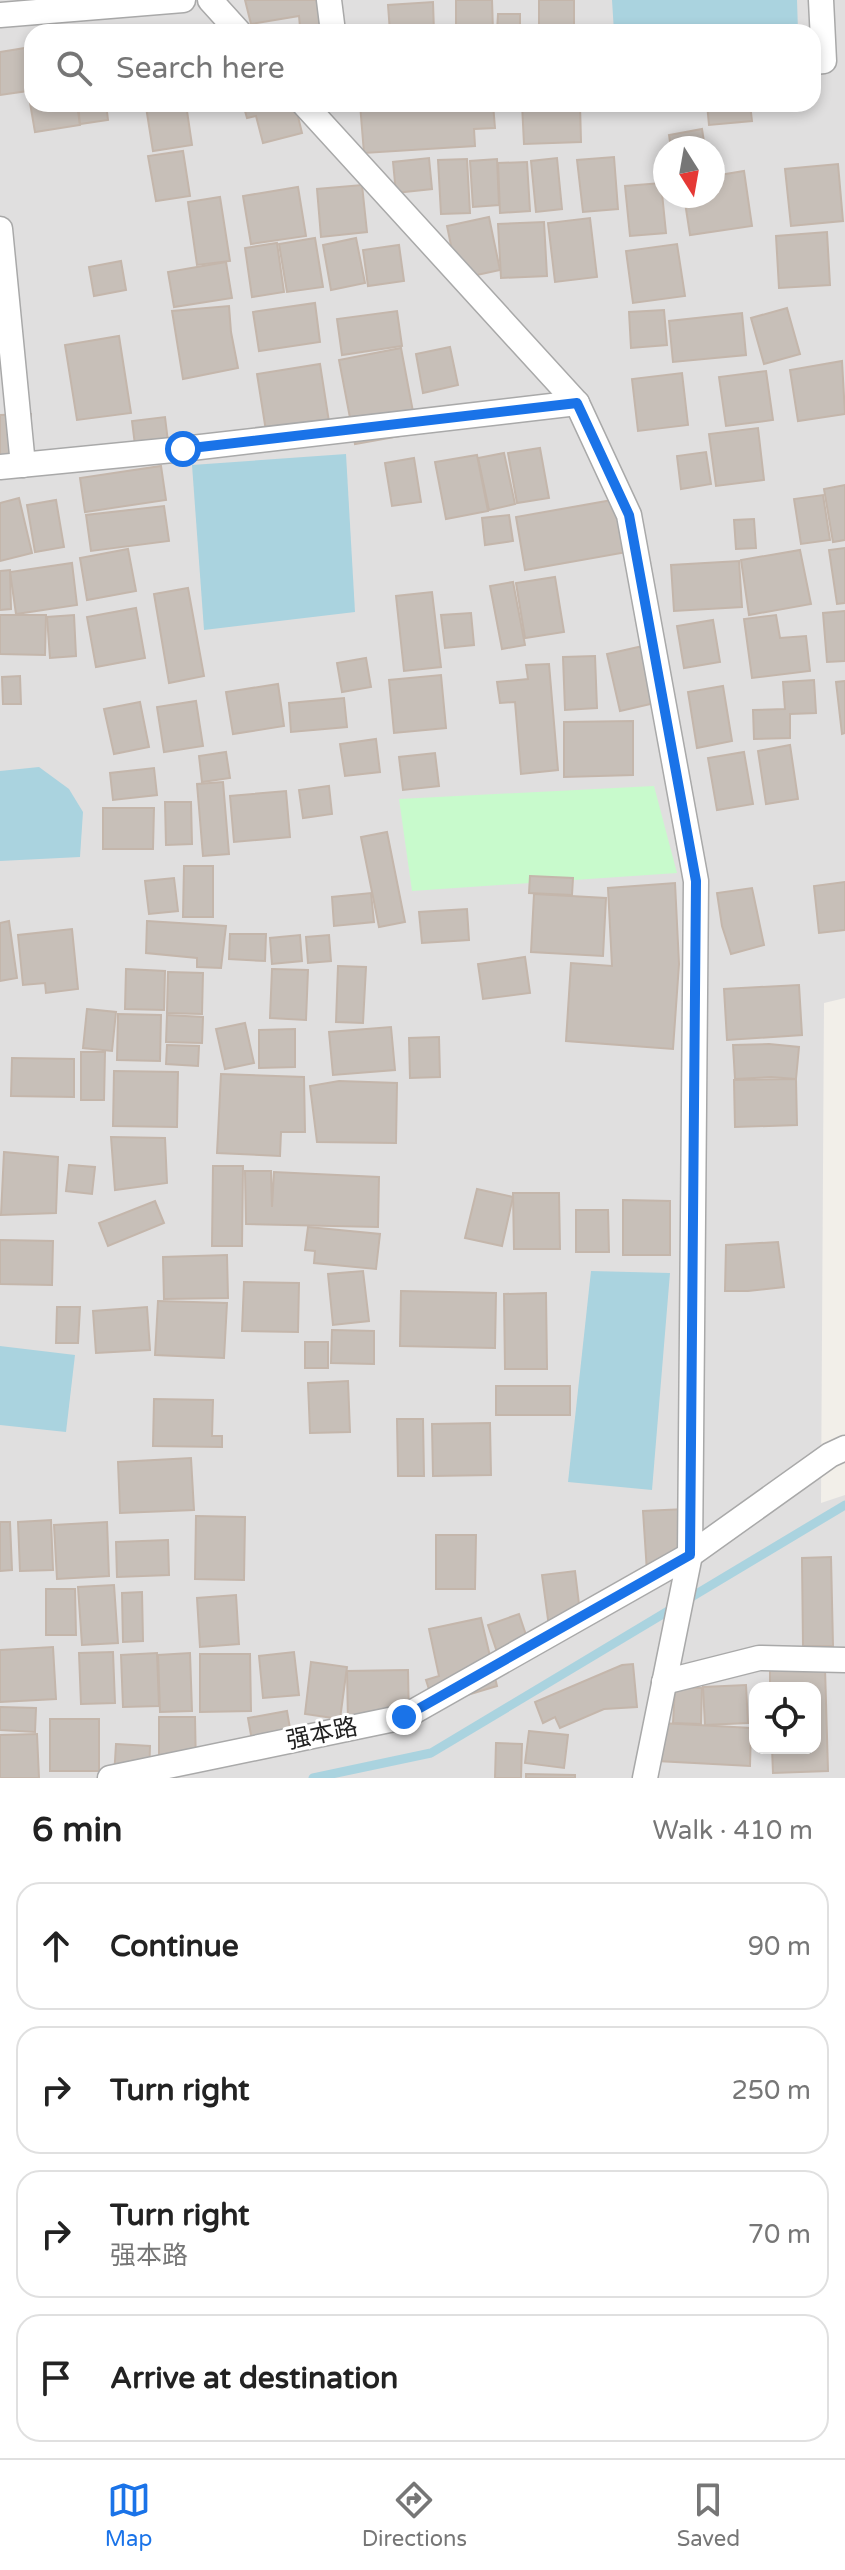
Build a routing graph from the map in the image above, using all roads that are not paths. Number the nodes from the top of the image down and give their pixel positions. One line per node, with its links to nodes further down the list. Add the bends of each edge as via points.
1 (183, 0): 5 (street)
2 (210, 0): 6 (street)
3 (329, 0): 7 (street)
4 (821, 0): 8 (street)
5 (0, 15)
6 (232, 24)
7 (332, 24)
8 (821, 61)
9 (311, 112): 11 (street)
10 (0, 229): 12 (street)
11 (577, 403): 12 (street); 14 (street, via 629,515 696,881)
12 (12, 466)
13 (845, 1448): 14 (street, 强本路)
14 (690, 1555): 16 (street); 17 (street, 强本路, via 404,1717)
15 (845, 1660): 16 (street, via 759,1658)
16 (664, 1682): 18 (street)
17 (110, 1778)
18 (645, 1778)

